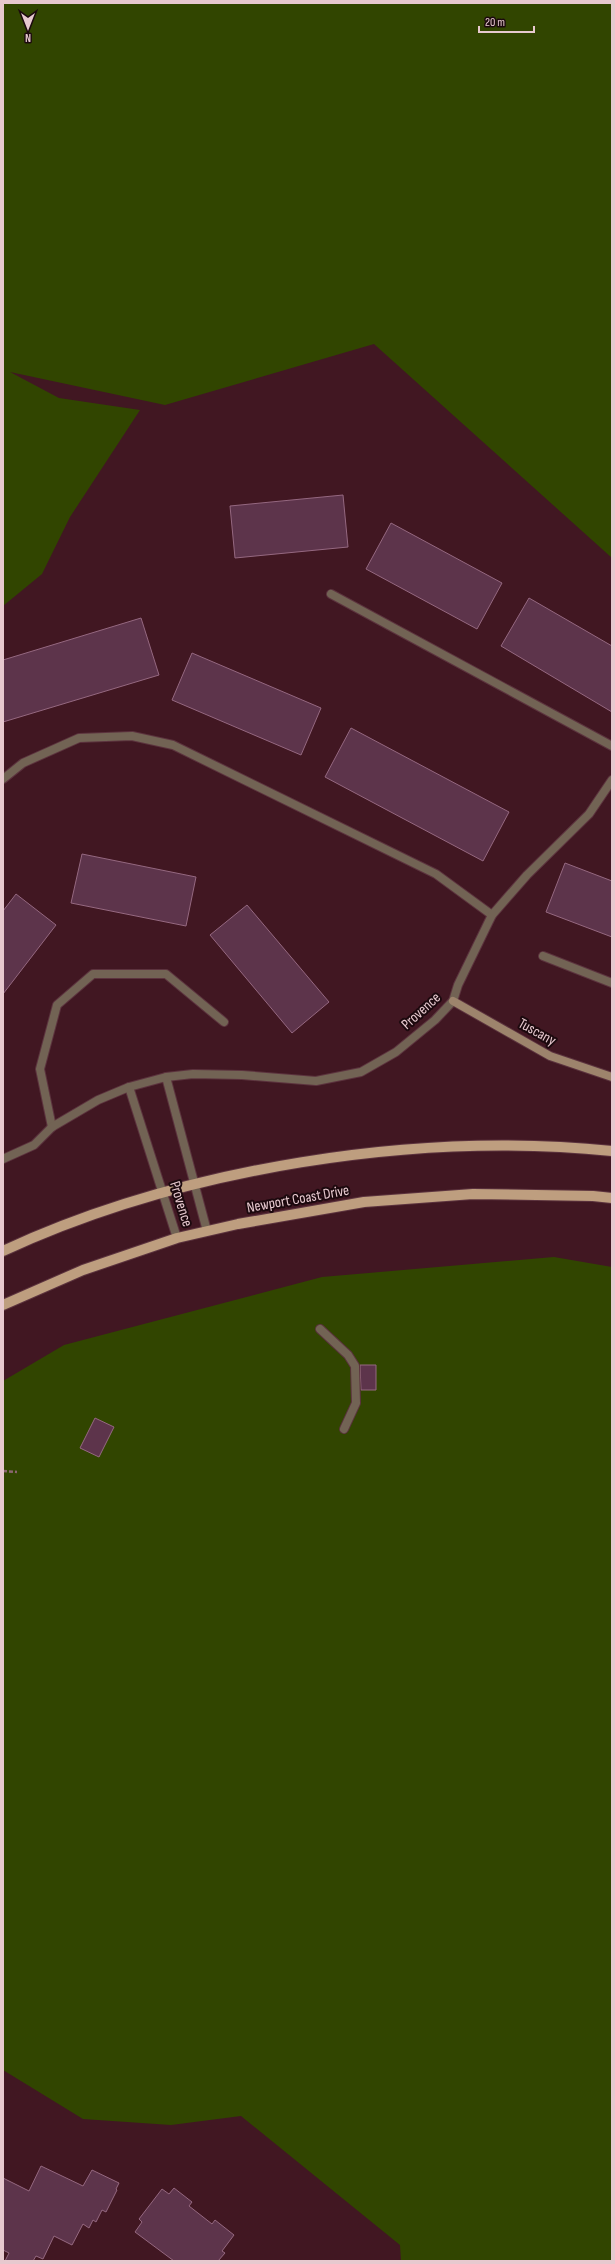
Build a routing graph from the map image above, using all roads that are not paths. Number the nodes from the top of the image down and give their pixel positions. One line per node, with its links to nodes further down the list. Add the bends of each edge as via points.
1 (332, 594): 2 (street)
2 (612, 746)
3 (3, 779): 5 (street, via 23,763 79,738 132,736 173,745 436,874)
4 (612, 780): 5 (street, Provence, via 589,814 527,875)
5 (492, 915): 8 (street, Provence, via 458,985)
6 (542, 956): 7 (street)
7 (612, 982)
8 (453, 1001): 10 (street, Provence, via 435,1020 396,1052 361,1072 316,1081 235,1074); 11 (street, Tuscany, via 550,1056)
9 (224, 1022): 13 (street, via 166,974 93,974 58,1005 40,1068)
10 (166, 1077): 12 (street, Provence); 16 (street, Provence)
11 (612, 1077)
12 (129, 1087): 13 (street, Provence, via 98,1100); 17 (street, Provence)
13 (52, 1127): 15 (street, Provence, via 34,1145)
14 (612, 1151): 16 (main road, via 496,1146 394,1151 264,1169)
15 (3, 1159)
16 (194, 1186): 17 (main road); 19 (street, Provence)
17 (163, 1192): 20 (street, Provence); 21 (main road, via 51,1229)
18 (612, 1198): 19 (main road, Newport Coast Drive, via 473,1194 364,1202)
19 (207, 1232): 20 (main road, Newport Coast Drive)
20 (177, 1238): 22 (main road, Newport Coast Drive, via 82,1270)
21 (3, 1251)
22 (3, 1305)
23 (320, 1329): 24 (street, via 348,1354 355,1366 356,1403)
24 (344, 1429)

